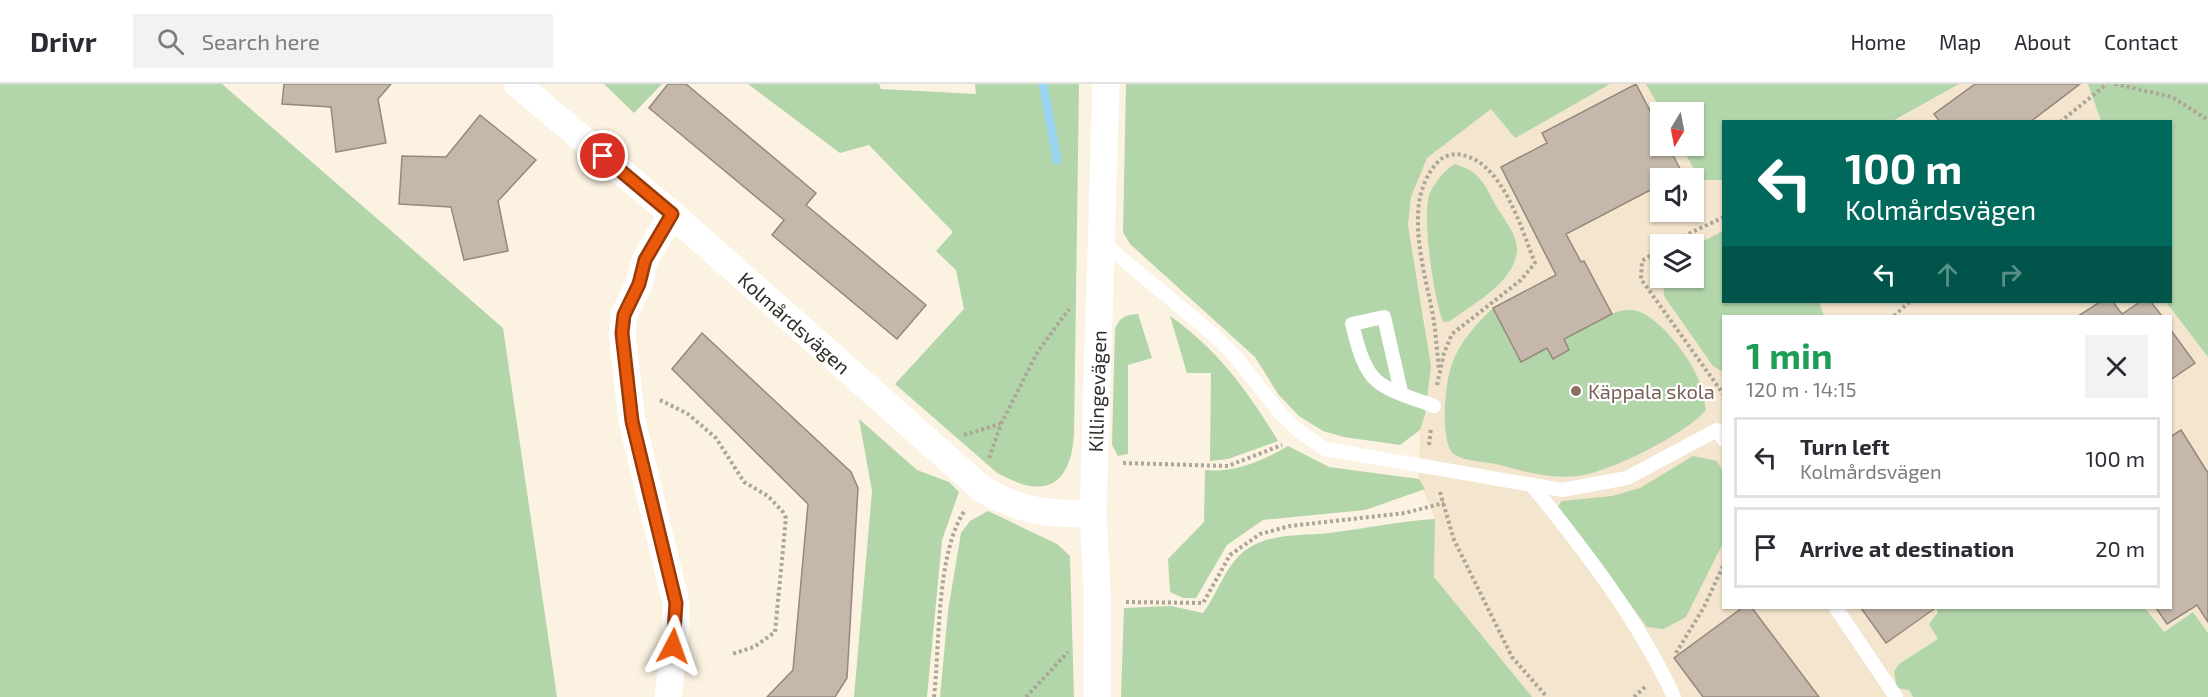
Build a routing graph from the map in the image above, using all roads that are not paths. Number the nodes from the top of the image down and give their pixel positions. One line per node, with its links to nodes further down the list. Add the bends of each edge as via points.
1 (517, 84): 3 (street, Kolmårdsvägen)
2 (1106, 84): 4 (street, Killingevägen)
3 (672, 214): 9 (street, Kolmårdsvägen, via 981,488 1024,509 1050,514); 11 (street, via 645,260 624,315 622,333 632,421 676,603)
4 (1101, 241): 8 (lane, via 1214,335 1299,431 1325,448); 9 (street, Killingevägen)
5 (1401, 393): 5 (lane, via 1384,316 1352,324 1360,353 1376,381); 6 (lane)
6 (1434, 406)
7 (1722, 437): 8 (lane, via 1717,430 1627,478 1562,490)
8 (1531, 484): 13 (lane, via 1610,586)
9 (1093, 514): 12 (street, Killingevägen)
10 (1837, 609): 14 (lane)
11 (668, 697)
12 (1096, 697)
13 (1674, 697)
14 (1896, 697)

